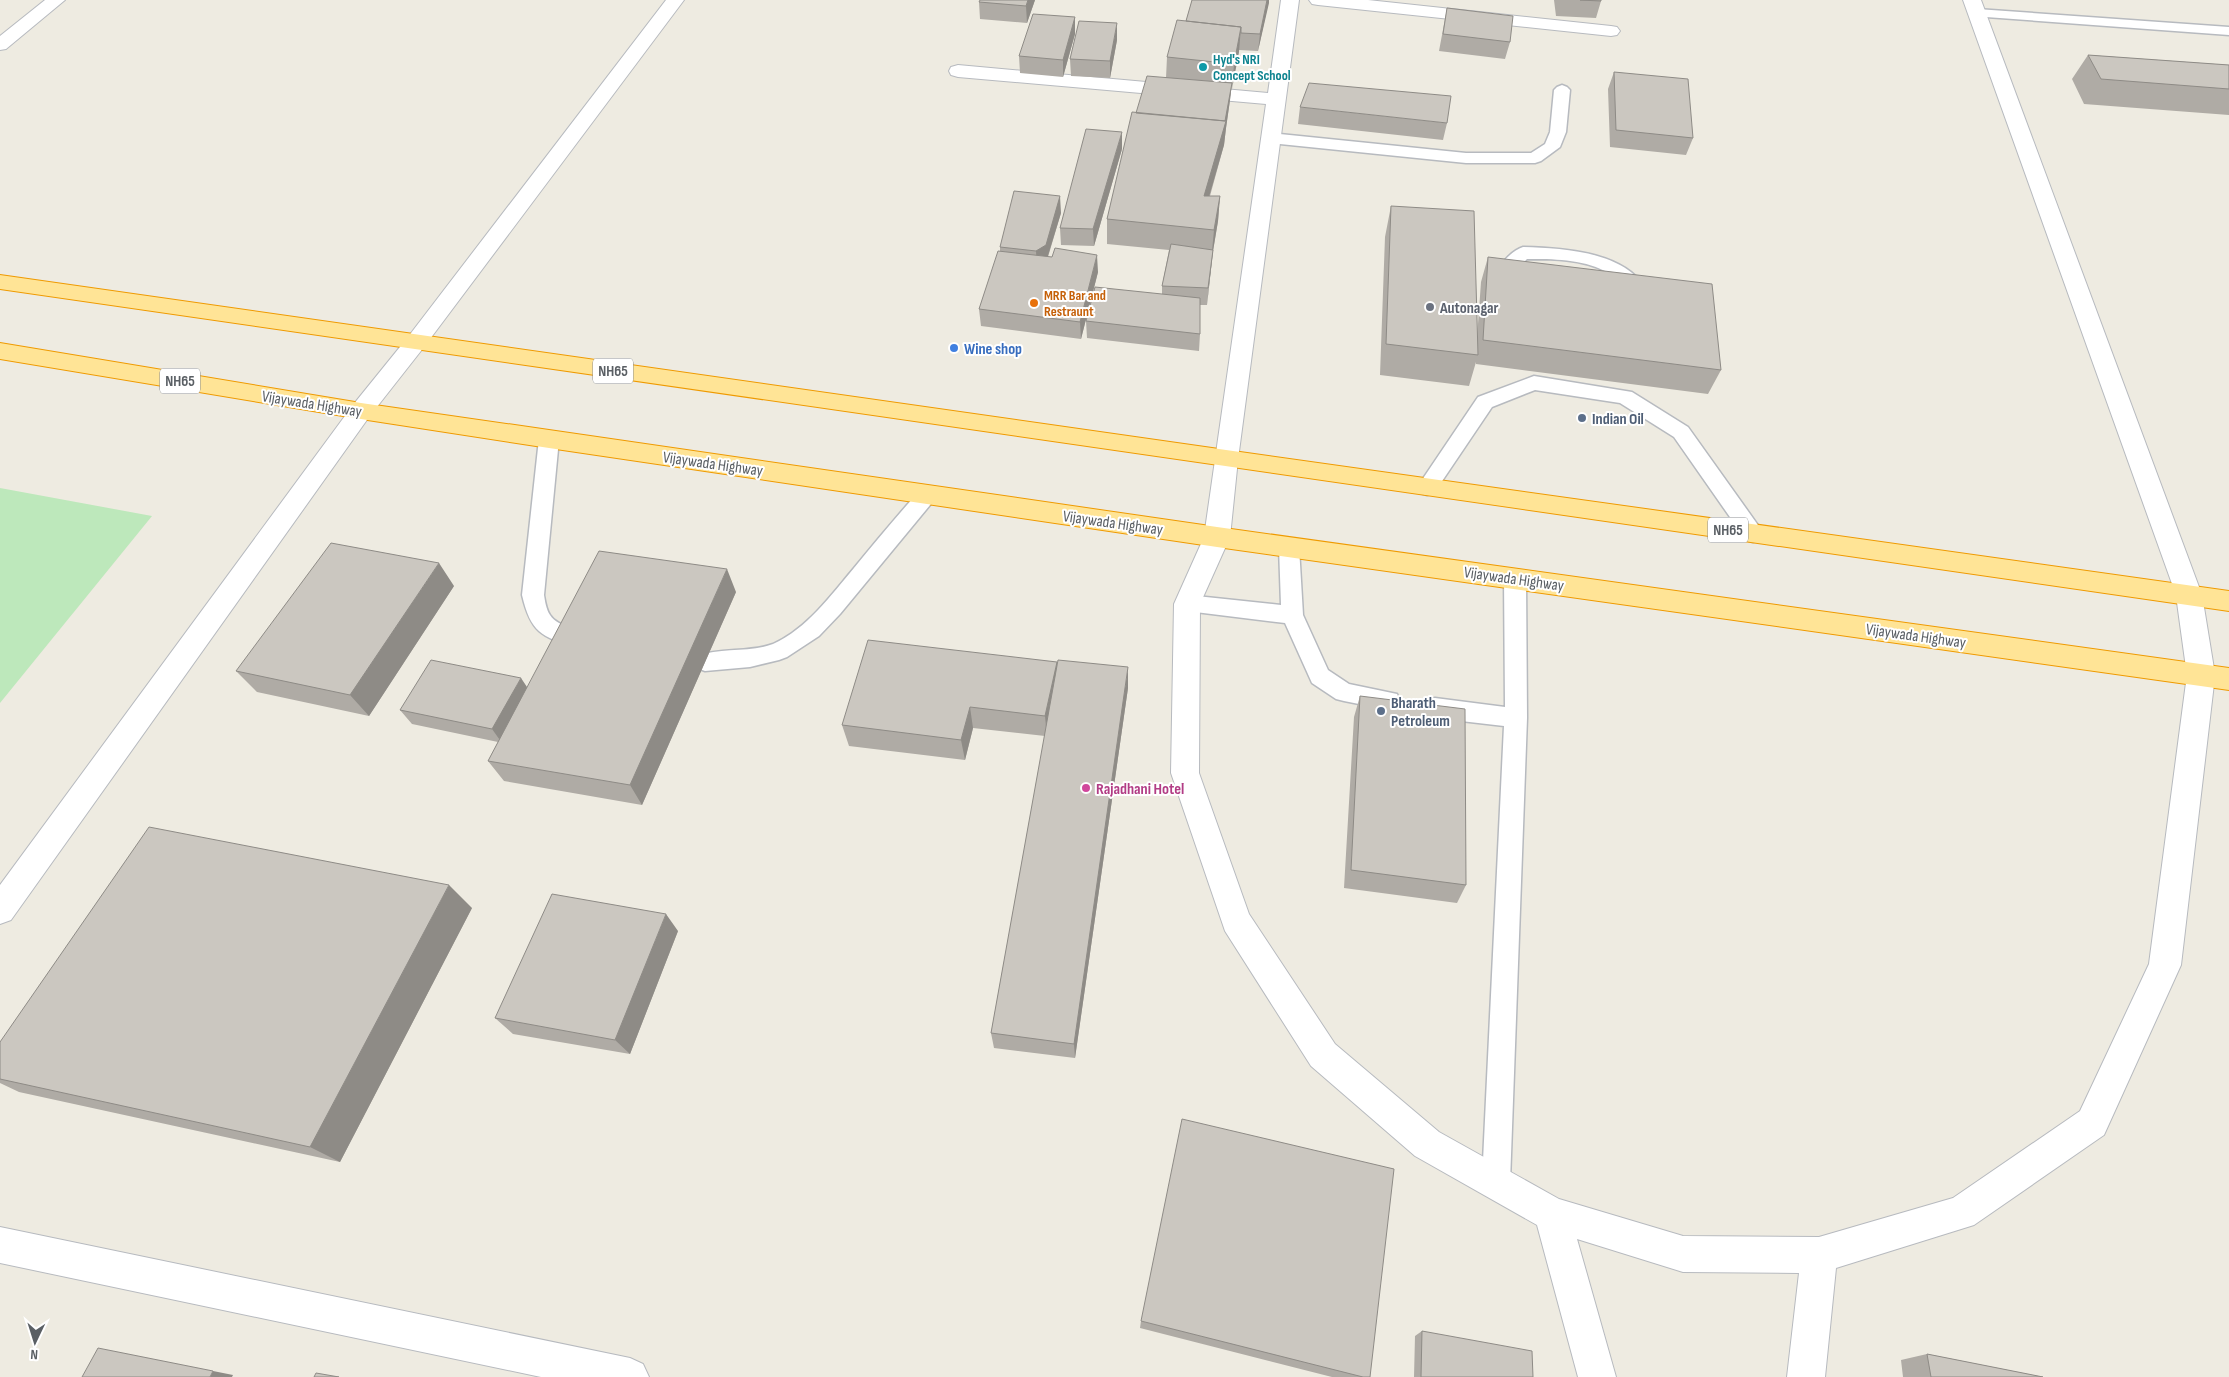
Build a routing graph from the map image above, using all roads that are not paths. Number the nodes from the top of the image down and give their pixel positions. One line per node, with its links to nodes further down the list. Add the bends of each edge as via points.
1 (56, 0): 8 (street)
2 (675, 0): 16 (street)
3 (1290, 0): 11 (street)
4 (1318, 0): 6 (street)
5 (1974, 7): 7 (lane); 27 (street)
6 (1611, 31)
7 (2229, 31)
8 (0, 45)
9 (958, 71): 11 (street)
10 (1562, 90): 12 (lane, via 1558,132 1552,147 1535,158 1466,158)
11 (1275, 99): 12 (street)
12 (1270, 138): 20 (street)
13 (1505, 271): 15 (lane, via 1523,253 1566,254 1612,267)
14 (0, 282): 16 (highway, NH65)
15 (1635, 286)
16 (416, 342): 18 (street); 20 (highway, NH65)
17 (0, 351): 18 (highway, Vijaywada Highway / NH65)
18 (361, 411): 19 (highway, Vijaywada Highway / NH65); 35 (street)
19 (549, 439): 22 (highway, Vijaywada Highway / NH65); 31 (lane, via 533,595 536,611 547,628)
20 (1226, 459): 21 (highway, NH65); 24 (street)
21 (1428, 488): 23 (highway, NH65); 23 (lane, via 1485,402 1534,382 1625,397 1681,432)
22 (928, 494): 24 (highway, Vijaywada Highway / NH65); 32 (lane, via 811,630 779,651 750,658)
23 (1753, 534): 27 (highway, NH65)
24 (1217, 537): 25 (highway, Vijaywada Highway / NH65); 29 (street)
25 (1289, 547): 26 (highway, Vijaywada Highway / NH65); 30 (lane)
26 (1515, 578): 33 (highway, Vijaywada Highway / NH65); 34 (lane)
27 (2189, 595): 28 (highway, NH65); 33 (street)
28 (2229, 601)
29 (1187, 604): 30 (lane); 36 (street, via 1185,773 1236,920 1323,1055 1427,1144)
30 (1292, 615): 34 (lane, via 1320,676 1344,692 1371,699)
31 (576, 639)
32 (705, 662)
33 (2215, 677): 39 (street, via 2165,965 2092,1123 1962,1213)
34 (1516, 718): 36 (lane)
35 (0, 910)
36 (1496, 1182): 37 (street)
37 (1552, 1214): 39 (street, via 1683,1254); 41 (street)
38 (0, 1245): 40 (street)
39 (1819, 1255): 42 (street)
40 (630, 1377)
41 (1597, 1377)
42 (1806, 1377)

